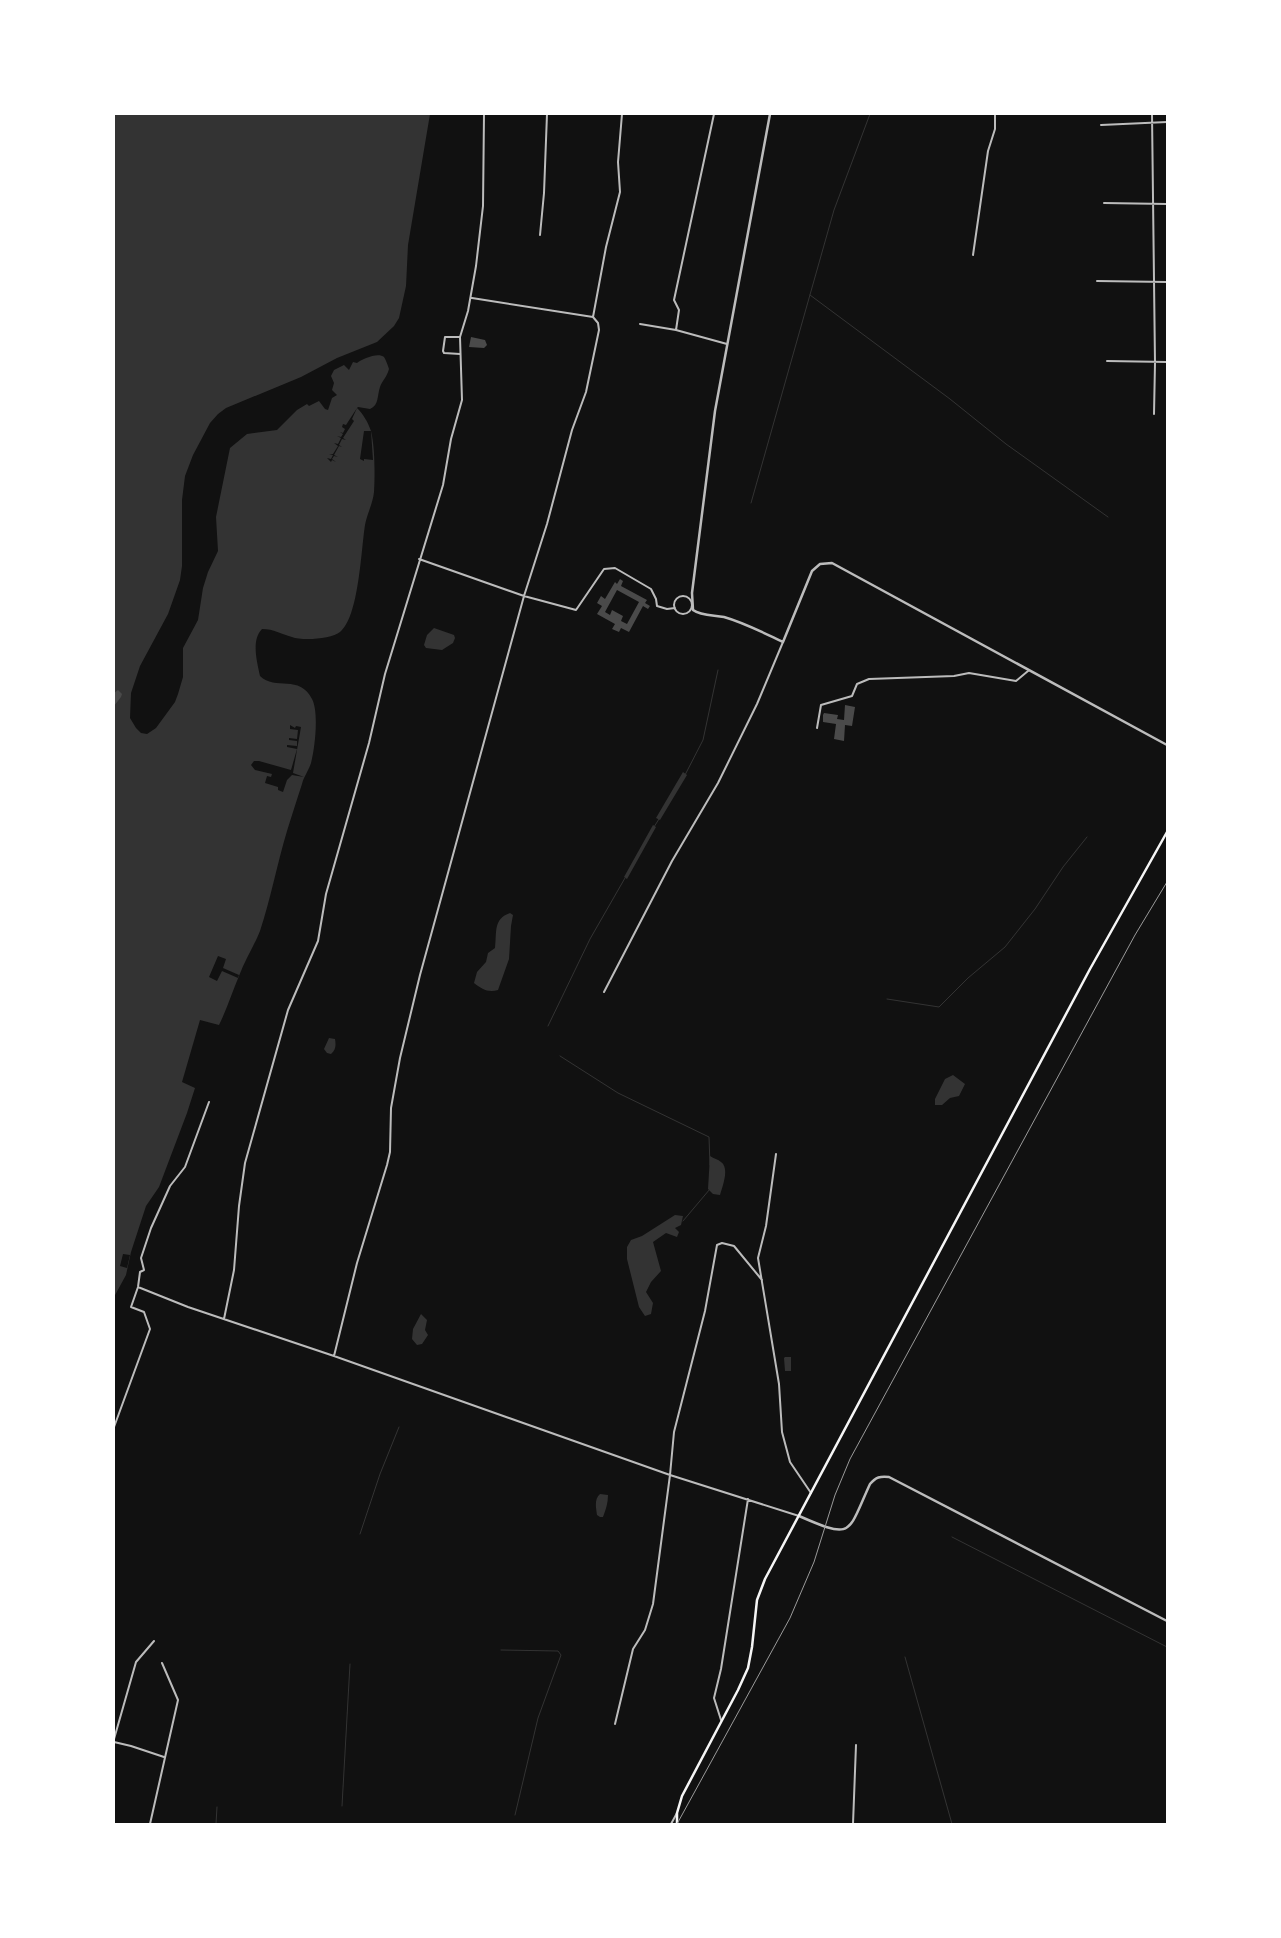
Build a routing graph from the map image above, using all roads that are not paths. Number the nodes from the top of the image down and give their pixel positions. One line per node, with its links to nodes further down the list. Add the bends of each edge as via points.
1 (484, 114): 19 (street, via 483,206)
2 (547, 114): 14 (street)
3 (622, 114): 20 (street, via 617,174 620,192)
4 (714, 114): 22 (street, via 675,292 674,302 678,310)
5 (770, 114): 24 (street)
6 (995, 114): 15 (street)
7 (1152, 114): 8 (street)
8 (1152, 122): 9 (street); 10 (street); 12 (street)
9 (1167, 122)
10 (1101, 124)
11 (1104, 203): 12 (street)
12 (1152, 204): 13 (street); 17 (street)
13 (1167, 204)
14 (540, 235)
15 (973, 255)
16 (1097, 281): 17 (street)
17 (1154, 282): 18 (street); 28 (street)
18 (1167, 282)
19 (471, 298): 20 (street); 23 (street)
20 (593, 317): 31 (street, via 599,330 586,392)
21 (640, 324): 22 (street)
22 (676, 330): 24 (street)
23 (460, 337): 25 (street); 25 (street, via 445,337 443,351)
24 (727, 344): 32 (street, via 715,411)
25 (460, 354): 30 (street, via 462,400 443,486)
26 (1108, 362): 28 (street)
27 (1167, 362): 28 (street)
28 (1155, 363): 29 (street)
29 (1154, 414)
30 (419, 559): 31 (street); 46 (street, via 326,894 318,941 288,1010 245,1163 234,1270)
31 (524, 596): 33 (street, via 576,610 604,569 615,568 652,589 657,606); 47 (street, via 420,975 391,1108 388,1159 357,1262)
32 (692, 604): 33 (street, via 681,597 676,600); 34 (street); 35 (street)
33 (675, 608): 35 (street, via 681,614)
34 (694, 611): 35 (street); 36 (street, via 746,625)
35 (689, 612)
36 (783, 642): 37 (street, via 812,571 820,564 832,563); 41 (street, via 718,783 672,861)
37 (1028, 670): 38 (street, via 1016,681 969,673 869,679 857,684 852,696 821,705); 39 (street)
38 (817, 728)
39 (1167, 745)
40 (1167, 832): 50 (main road, via 1090,969)
41 (604, 992)
42 (210, 1102): 45 (street, via 186,1166 170,1186 151,1228 141,1258 144,1270 140,1272)
43 (776, 1154): 44 (street, via 758,1258)
44 (762, 1280): 49 (street, via 734,1246 722,1242 717,1245 705,1311 674,1432); 50 (street, via 779,1384 782,1432 790,1462)
45 (138, 1287): 46 (street); 48 (street, via 131,1307 144,1312 150,1329)
46 (224, 1319): 47 (street)
47 (334, 1356): 49 (street)
48 (114, 1427)
49 (670, 1475): 51 (street); 57 (street, via 653,1604 645,1630 633,1649)
50 (811, 1493): 52 (main road)
51 (748, 1500): 52 (street); 56 (street, via 714,1698)
52 (799, 1516): 53 (street, via 826,1528 844,1530 852,1524 875,1478 890,1477); 56 (main road, via 761,1589 748,1668)
53 (1167, 1620)
54 (154, 1641): 58 (street, via 136,1662)
55 (162, 1664): 60 (street, via 178,1700)
56 (721, 1720): 61 (main road, via 682,1796)
57 (615, 1724)
58 (114, 1741): 60 (street)
59 (856, 1745): 65 (street)
60 (165, 1758): 62 (street)
61 (677, 1813): 63 (street); 64 (main road)
62 (150, 1824)
63 (671, 1824)
64 (677, 1824)
65 (853, 1824)

